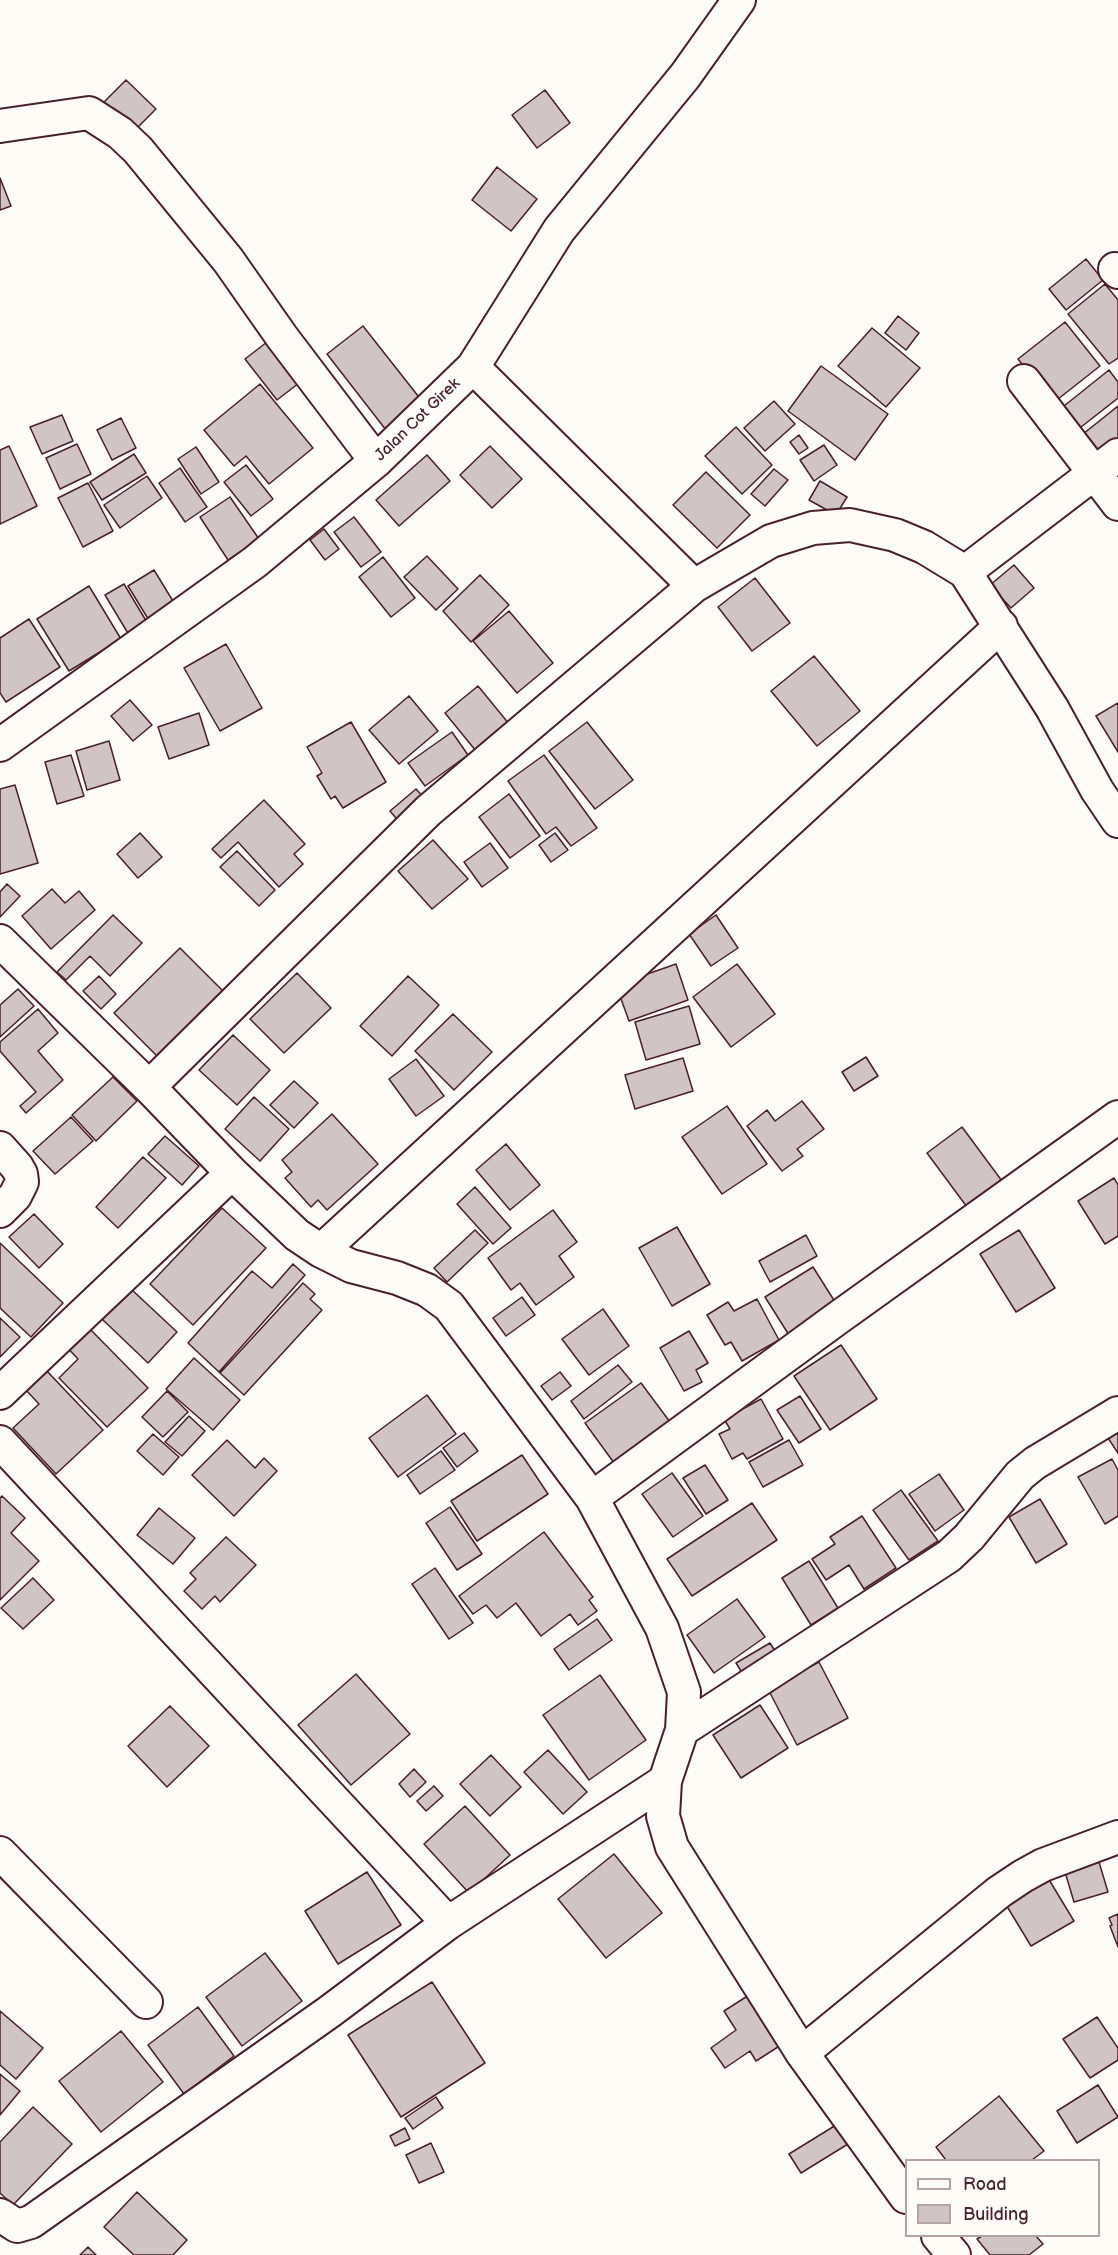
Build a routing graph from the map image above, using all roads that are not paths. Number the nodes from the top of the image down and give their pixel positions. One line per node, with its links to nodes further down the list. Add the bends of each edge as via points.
1 (739, 0): 3 (street, Jalan Cot Girek, via 685,76 559,230)
2 (0, 126): 5 (street, via 89,113 120,133 228,260)
3 (472, 367): 5 (street, Jalan Cot Girek); 9 (street)
4 (1024, 381): 6 (street)
5 (376, 460): 11 (street, Jalan Cot Girek, via 255,562)
6 (1107, 464): 7 (street); 8 (street)
7 (1118, 504)
8 (965, 572): 9 (street, via 924,547 850,525 813,528 771,541); 10 (street)
9 (694, 586): 15 (street, via 428,811)
10 (1001, 626): 12 (street, via 1052,708); 20 (street)
11 (0, 745)
12 (1108, 783): 13 (street)
13 (1118, 821)
14 (0, 941): 15 (street)
15 (149, 1087): 18 (street)
16 (1118, 1117): 24 (street)
17 (0, 1148): 19 (street, via 17,1167 22,1182)
18 (232, 1173): 20 (street, via 297,1235); 21 (street)
19 (0, 1211)
20 (321, 1251): 24 (street, via 351,1266 427,1290 449,1306)
21 (0, 1393)
22 (1118, 1413): 25 (street, via 1020,1475 949,1556)
23 (0, 1442): 29 (street)
24 (592, 1498): 25 (street, via 662,1628 684,1692)
25 (682, 1730): 26 (street)
26 (665, 1781): 29 (street); 31 (street, via 663,1816 672,1846)
27 (1118, 1837): 31 (street, via 1043,1866 999,1892)
28 (0, 1853): 30 (street)
29 (448, 1923): 33 (street, via 31,2222 17,2226)
30 (146, 2002)
31 (802, 2053): 32 (street)
32 (905, 2196)
33 (0, 2215)
34 (940, 2237): 35 (street)
35 (954, 2255)

